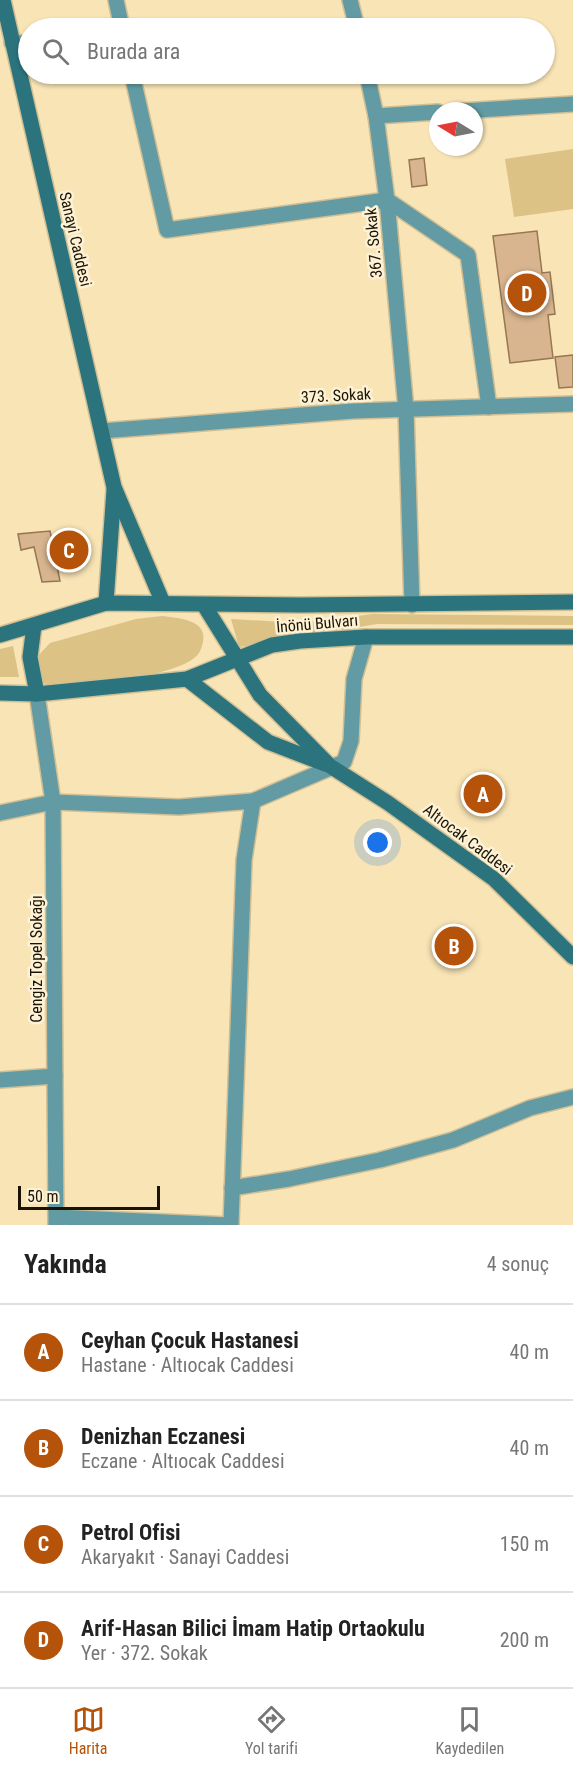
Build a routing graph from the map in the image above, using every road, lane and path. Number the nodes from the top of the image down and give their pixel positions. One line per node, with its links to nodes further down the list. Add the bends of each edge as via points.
1 (116, 0): 4 (street)
2 (350, 0): 5 (street)
3 (2, 4): 6 (street, Sanayi Caddesi)
4 (120, 18)
5 (354, 18)
6 (12, 43): 7 (street); 8 (street, Sanayi Caddesi)
7 (18, 43)
8 (18, 69)
9 (22, 84): 20 (street, Sanayi Caddesi)
10 (134, 84): 16 (street, via 167,230)
11 (369, 84): 15 (street, 367. Sokak)
12 (573, 105): 13 (street)
13 (483, 110)
14 (429, 113): 15 (street)
15 (376, 116): 16 (street, 367. Sokak)
16 (387, 200): 18 (street, via 468,255); 19 (street, 367. Sokak)
17 (573, 404): 18 (street, 373. Sokak)
18 (489, 407): 19 (street, 373. Sokak)
19 (406, 410): 20 (street, 373. Sokak); 26 (street, 367. Sokak)
20 (102, 431): 21 (street, Sanayi Caddesi)
21 (114, 487): 23 (street, Sanayi Caddesi); 24 (street, Sanayi Caddesi)
22 (573, 602): 26 (street, İnönü Bulvarı)
23 (106, 603): 24 (street, İnönü Bulvarı); 27 (street, İnönü Bulvarı)
24 (163, 603): 25 (street, İnönü Bulvarı)
25 (204, 605): 26 (street, İnönü Bulvarı); 31 (street, Altıocak Caddesi)
26 (412, 605)
27 (34, 626): 28 (street, İnönü Bulvarı); 34 (street, via 30,657)
28 (0, 635)
29 (366, 637): 30 (street, İnönü Bulvarı); 31 (street, İnönü Bulvarı, via 272,645); 35 (street, via 354,679 351,741 344,762)
30 (573, 637)
31 (239, 657): 32 (street, İnönü Bulvarı); 35 (street, Altıocak Caddesi, via 261,695)
32 (187, 679): 34 (street, İnönü Bulvarı); 35 (street, Altıocak Caddesi, via 268,742)
33 (0, 693): 34 (street, İnönü Bulvarı)
34 (38, 694): 37 (street, Cengiz Topel Sokağı)
35 (330, 766): 36 (street); 39 (street, Altıocak Caddesi, via 494,879)
36 (254, 801): 37 (street, via 179,807); 43 (street, via 244,861)
37 (53, 802): 38 (street); 40 (street, Cengiz Topel Sokağı)
38 (0, 813)
39 (573, 957)
40 (55, 1076): 41 (street); 44 (street, Cengiz Topel Sokağı)
41 (0, 1080)
42 (573, 1097): 43 (street, via 530,1108 432,1146)
43 (232, 1188): 45 (street)
44 (57, 1221): 45 (street)
45 (230, 1225)

